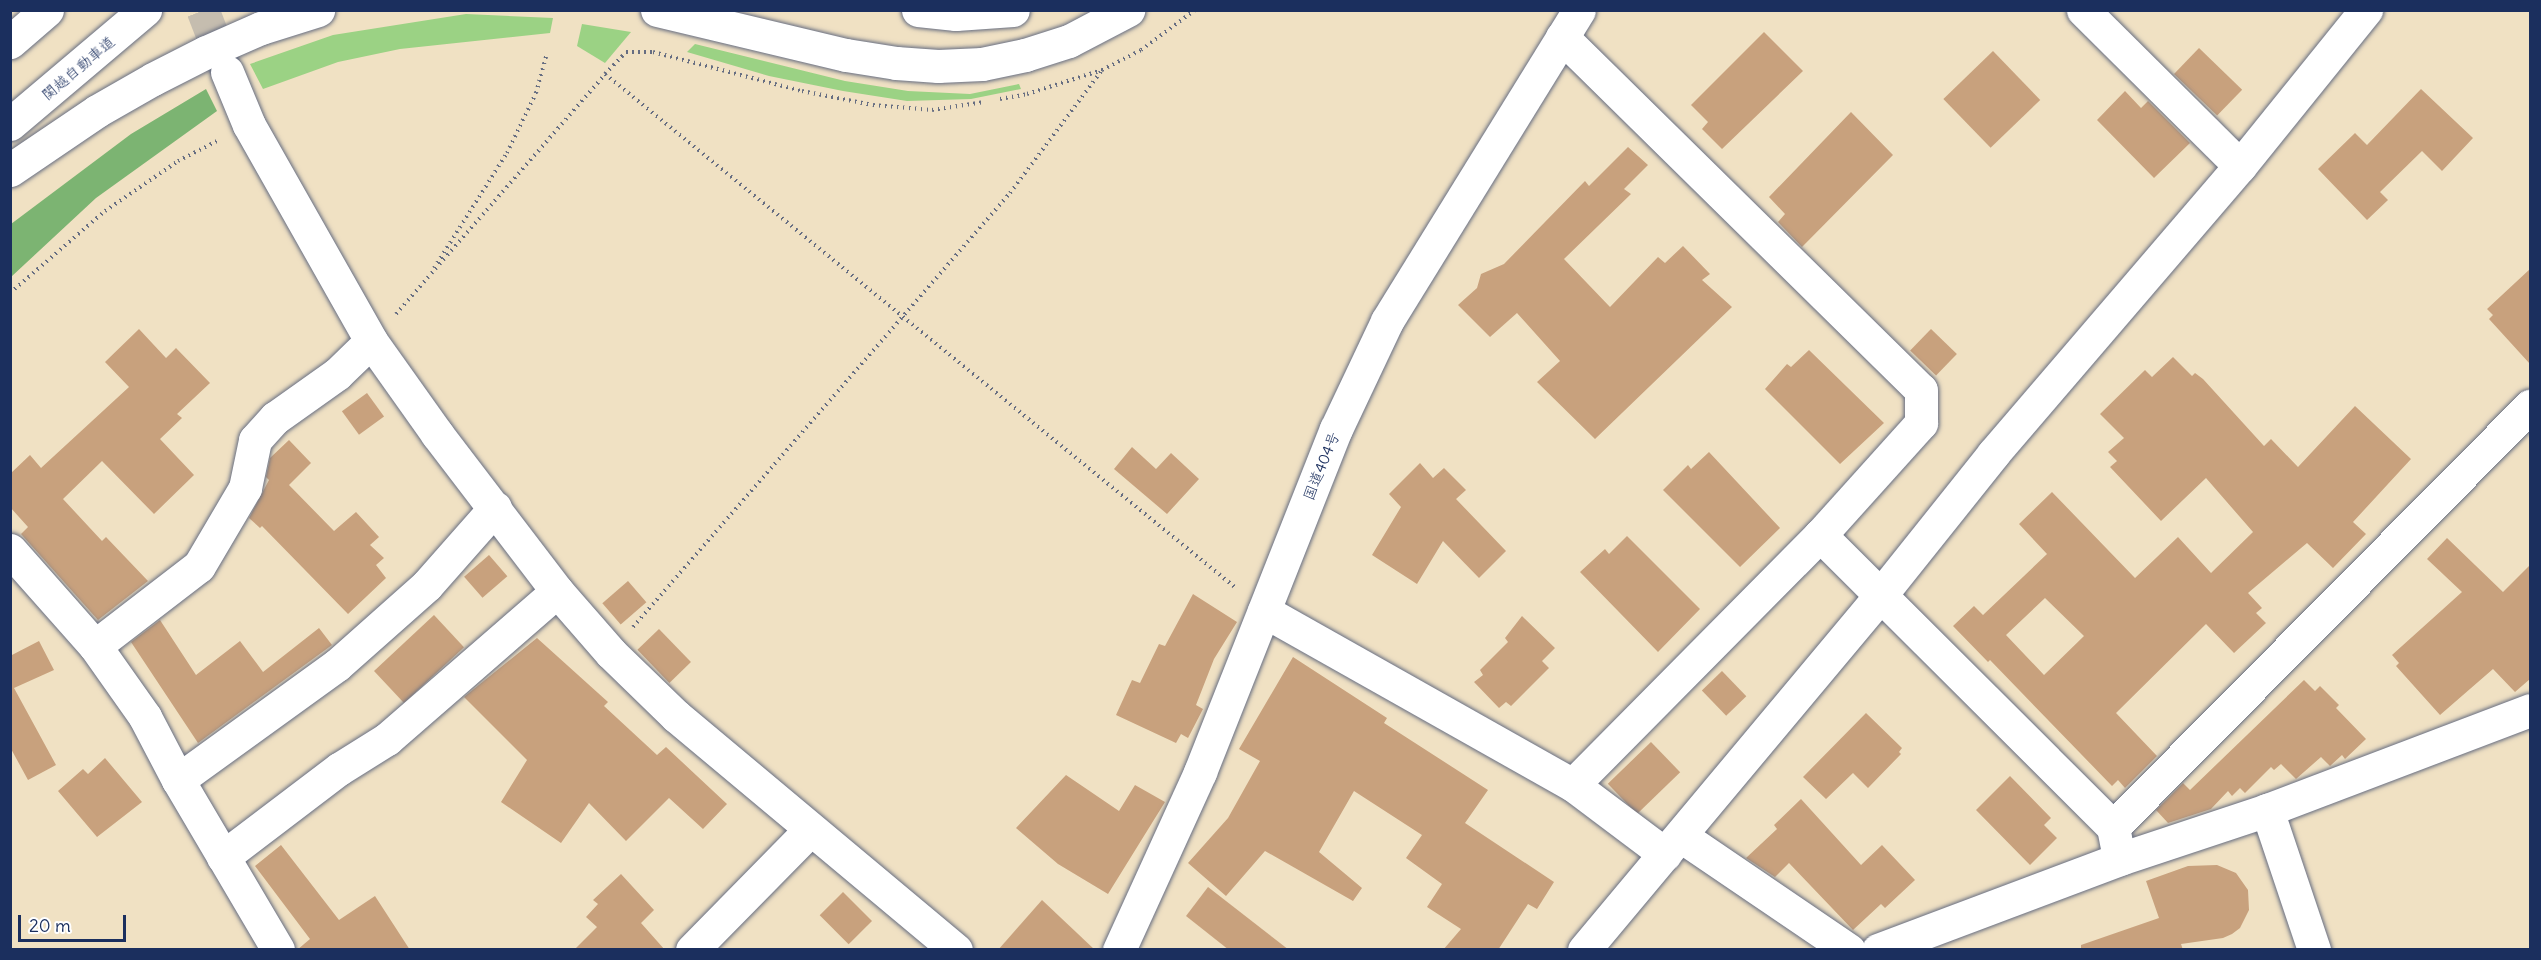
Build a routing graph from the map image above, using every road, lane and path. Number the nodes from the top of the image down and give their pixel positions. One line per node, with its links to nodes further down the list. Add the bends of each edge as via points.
1 (47, 10): 11 (main road)
2 (145, 10): 15 (main road, 関越自動車道)
3 (318, 10): 18 (main road, via 261,28 153,79 97,111)
4 (657, 10): 7 (main road, via 846,55 938,66 1025,55 1070,41)
5 (918, 10): 6 (main road, via 956,14)
6 (1013, 10)
7 (1128, 10)
8 (2083, 10): 17 (main road)
9 (2366, 10): 17 (main road)
10 (1570, 24): 25 (main road, via 1921,390 1921,423); 29 (main road, 国道404号, via 1387,321 1336,429)
11 (10, 42)
12 (547, 52): 19 (path, via 536,93 507,153)
13 (1102, 70): 21 (path, via 1010,193)
14 (227, 72): 16 (main road)
15 (10, 124)
16 (249, 125): 20 (path, via 178,161 105,211); 22 (main road)
17 (2240, 166): 28 (main road, via 1993,454)
18 (10, 170)
19 (426, 281): 21 (path, via 605,74); 22 (path)
20 (10, 293)
21 (904, 315): 29 (path); 31 (path)
22 (371, 341): 24 (main road); 30 (main road, via 337,374 276,418 255,440 245,488 200,566)
23 (2530, 406): 36 (main road)
24 (495, 508): 27 (main road); 33 (main road, via 427,585 337,665)
25 (1820, 536): 28 (main road); 34 (main road)
26 (10, 550): 30 (main road)
27 (557, 591): 31 (main road); 39 (main road, via 387,739 339,769)
28 (1879, 597): 36 (main road); 38 (main road)
29 (1263, 611): 34 (main road); 44 (main road, 国道404号, via 1200,772)
30 (95, 646): 33 (main road, via 145,717)
31 (611, 653): 37 (main road, via 676,716)
32 (2530, 710): 35 (main road)
33 (178, 780): 39 (main road)
34 (1573, 786): 38 (main road)
35 (2267, 810): 40 (main road); 48 (main road)
36 (2113, 827): 40 (main road)
37 (810, 830): 42 (main road); 43 (main road)
38 (1673, 845): 45 (main road); 46 (main road)
39 (223, 857): 41 (main road)
40 (2120, 859): 47 (main road)
41 (278, 950)
42 (692, 950)
43 (956, 950)
44 (1119, 950)
45 (1584, 950)
46 (1849, 950)
47 (1878, 950)
48 (2314, 950)

